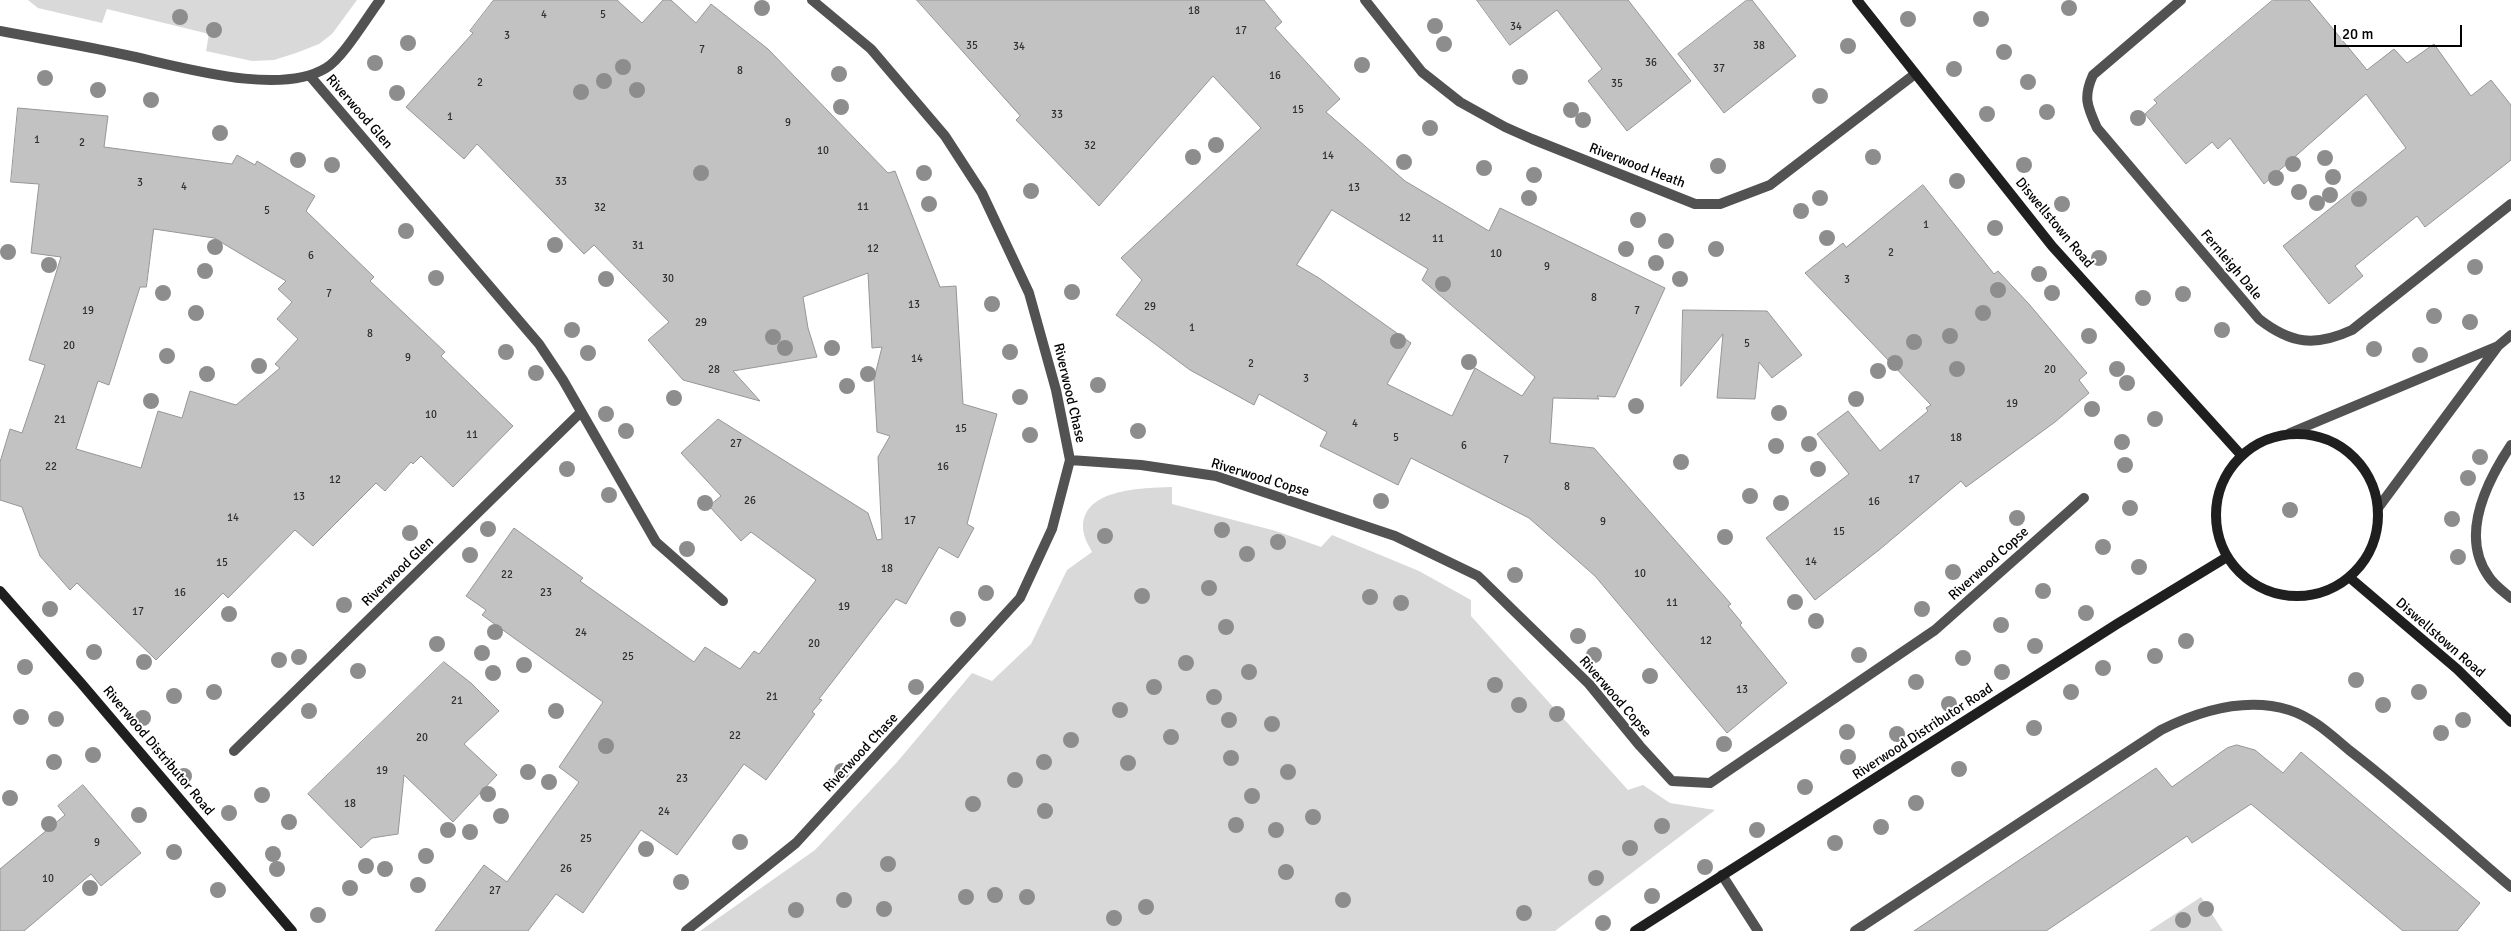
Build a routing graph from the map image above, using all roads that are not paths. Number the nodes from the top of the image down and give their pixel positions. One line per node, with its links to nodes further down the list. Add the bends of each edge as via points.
1 (380, 0): 8 (street, via 338,58)
2 (812, 0): 16 (street, Riverwood Chase, via 871,49 945,136 982,193 1029,293 1056,390)
3 (1364, 0): 7 (street, Riverwood Heath, via 1422,72 1460,102 1514,131 1695,204 1720,204 1770,184)
4 (1857, 0): 7 (street, Diswellstown Road)
5 (2181, 0): 9 (street, Fernleigh Dale, via 2093,75 2086,90 2087,106 2097,128 2259,319 2275,332 2304,342 2330,339 2352,330)
6 (0, 31): 8 (street, Riverwood Glen, via 223,76 249,79)
7 (1915, 74): 15 (street, Diswellstown Road, via 2052,246)
8 (310, 76): 12 (street, Riverwood Glen, via 539,344)
9 (2511, 204)
10 (2511, 335): 11 (street)
11 (2498, 346): 13 (street); 18 (street)
12 (581, 412): 23 (street, Riverwood Glen, via 656,542); 25 (street, Riverwood Glen)
13 (2290, 433): 15 (street, via 2264,440); 18 (street, via 2315,435 2339,445 2359,462 2372,483)
14 (2511, 446): 22 (street, via 2486,487 2477,531 2478,554 2488,577)
15 (2241, 455): 19 (street, via 2224,477 2216,504 2217,531)
16 (1070, 460): 17 (street, Riverwood Copse, via 1141,465 1216,476 1395,536 1478,576 1589,684 1672,781 1710,783 1935,630); 29 (street, Riverwood Chase, via 1052,529 1020,598 796,843)
17 (2084, 498)
18 (2378, 508): 20 (street, via 2376,534 2366,558)
19 (2227, 557): 20 (street, via 2246,578 2270,592 2298,596 2325,591); 26 (street, Riverwood Distributor Road)
20 (2349, 577): 24 (street, Diswellstown Road, via 2457,669)
21 (0, 591): 28 (street, Riverwood Distributor Road)
22 (2511, 598)
23 (723, 601)
24 (2511, 722)
25 (234, 751)
26 (1722, 875): 30 (street, Riverwood Distributor Road); 31 (street)
27 (2511, 888): 32 (street, via 2366,763 2312,721 2290,710 2241,705 2188,717 2161,730)
28 (292, 931)
29 (686, 931)
30 (1635, 931)
31 (1758, 931)
32 (1855, 931)

